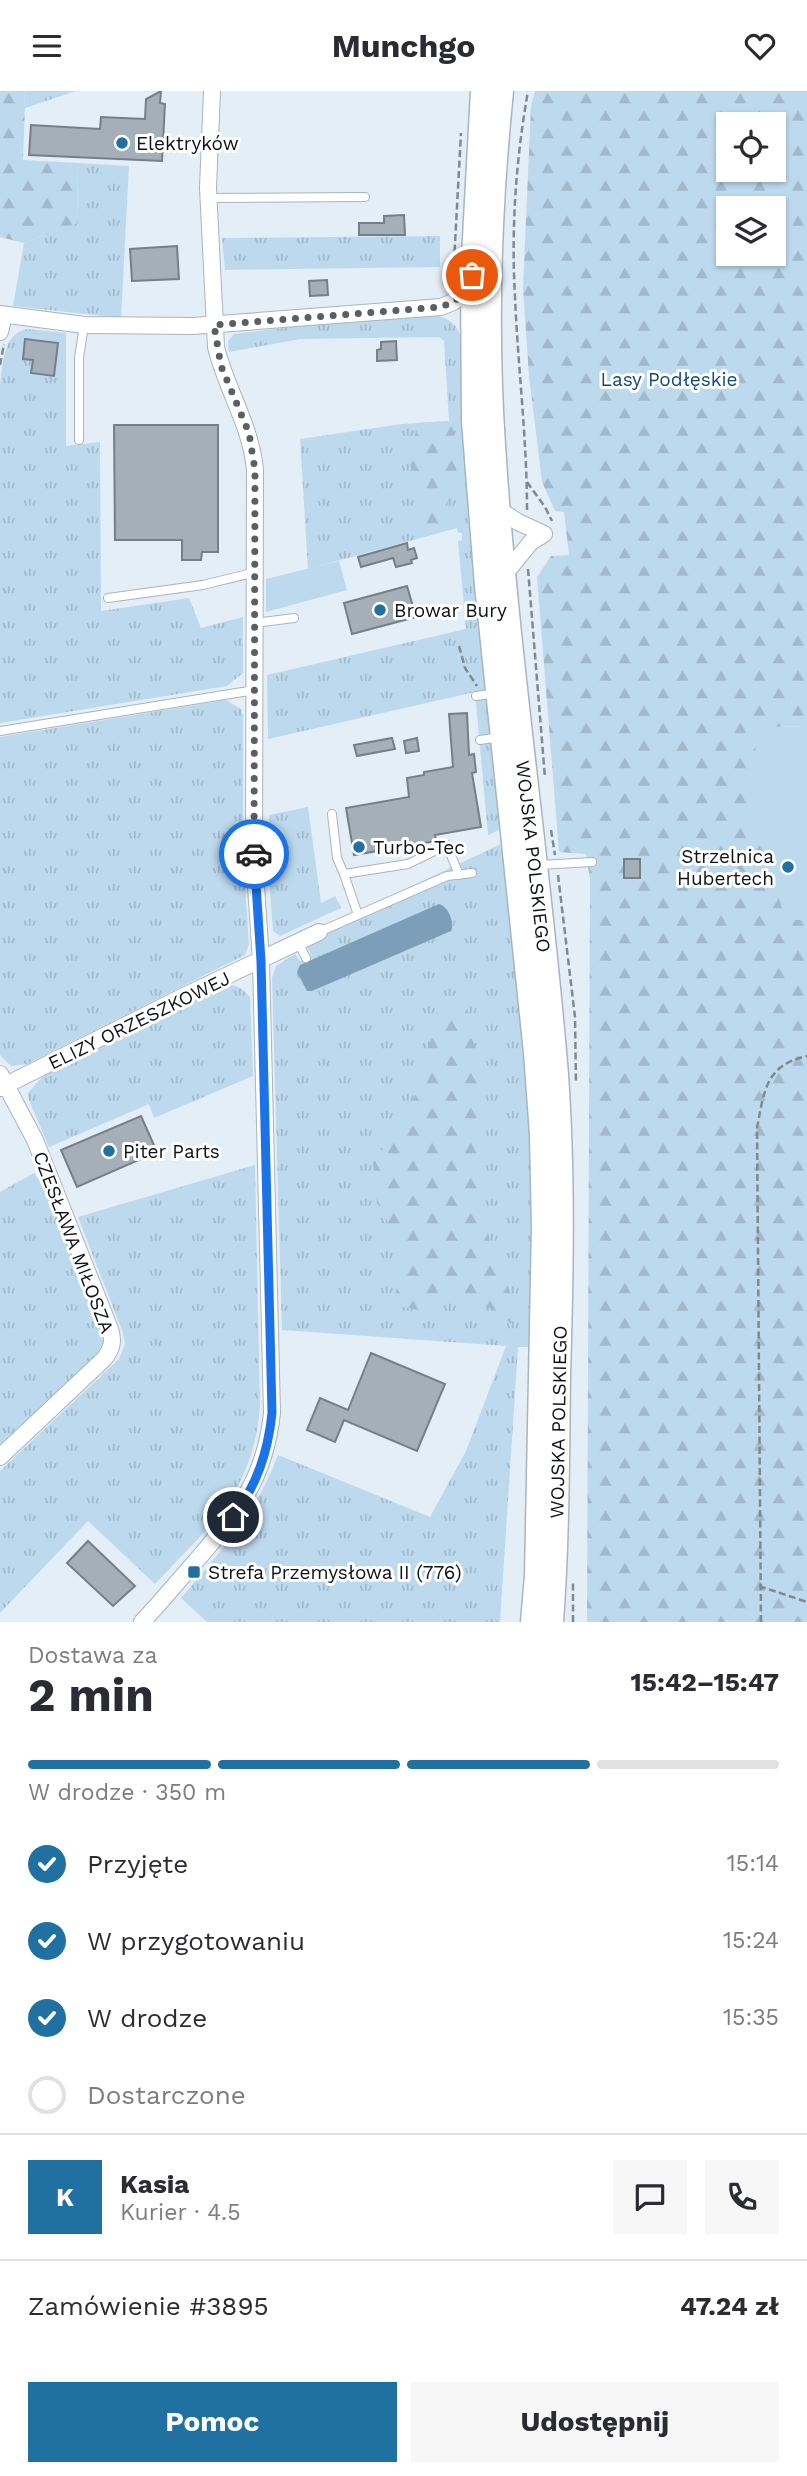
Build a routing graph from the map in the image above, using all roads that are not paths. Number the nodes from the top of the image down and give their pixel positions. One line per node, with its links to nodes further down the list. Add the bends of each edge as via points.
1 (212, 91): 5 (street, via 204,178)
2 (483, 91): 6 (main road, WOJSKA POLSKIEGO)
3 (501, 91): 14 (main road, WOJSKA POLSKIEGO, via 489,303)
4 (365, 197): 5 (lane)
5 (208, 198): 11 (street, via 206,255)
6 (472, 288): 7 (street); 9 (main road, WOJSKA POLSKIEGO)
7 (441, 307): 9 (street); 11 (street)
8 (2, 314): 10 (street); 12 (street)
9 (472, 323): 36 (main road, WOJSKA POLSKIEGO, via 486,694 536,1052 542,1134 544,1241)
10 (84, 325): 11 (street); 13 (lane, via 79,358)
11 (214, 325): 15 (street, via 237,420 252,446)
12 (0, 332)
13 (79, 440)
14 (498, 509): 16 (main road, WOJSKA POLSKIEGO); 16 (street, via 544,534 531,542)
15 (256, 572): 17 (lane, via 203,585); 19 (street)
16 (504, 575): 24 (main road, WOJSKA POLSKIEGO)
17 (108, 598)
18 (294, 618): 19 (lane)
19 (255, 623): 20 (street)
20 (255, 690): 21 (lane); 32 (street, via 254,856)
21 (0, 731)
22 (332, 814): 26 (lane, via 337,858)
23 (592, 862): 24 (lane)
24 (534, 865): 37 (main road, WOJSKA POLSKIEGO, via 561,1170)
25 (472, 873): 27 (lane, ELIZY ORZESZKOWEJ)
26 (344, 874): 27 (lane, via 408,865 447,845); 28 (lane)
27 (459, 875): 28 (lane, ELIZY ORZESZKOWEJ)
28 (358, 915): 29 (lane, ELIZY ORZESZKOWEJ)
29 (319, 932): 30 (street, ELIZY ORZESZKOWEJ)
30 (298, 942): 31 (lane); 32 (street, ELIZY ORZESZKOWEJ)
31 (306, 958)
32 (261, 961): 33 (street, ELIZY ORZESZKOWEJ); 35 (street, via 270,1436 262,1465 241,1507)
33 (2, 1082): 34 (street, CZESŁAWA MIŁOSZA, via 21,1111 112,1340 104,1359)
34 (0, 1457)
35 (142, 1622)
36 (533, 1622)
37 (551, 1622)

